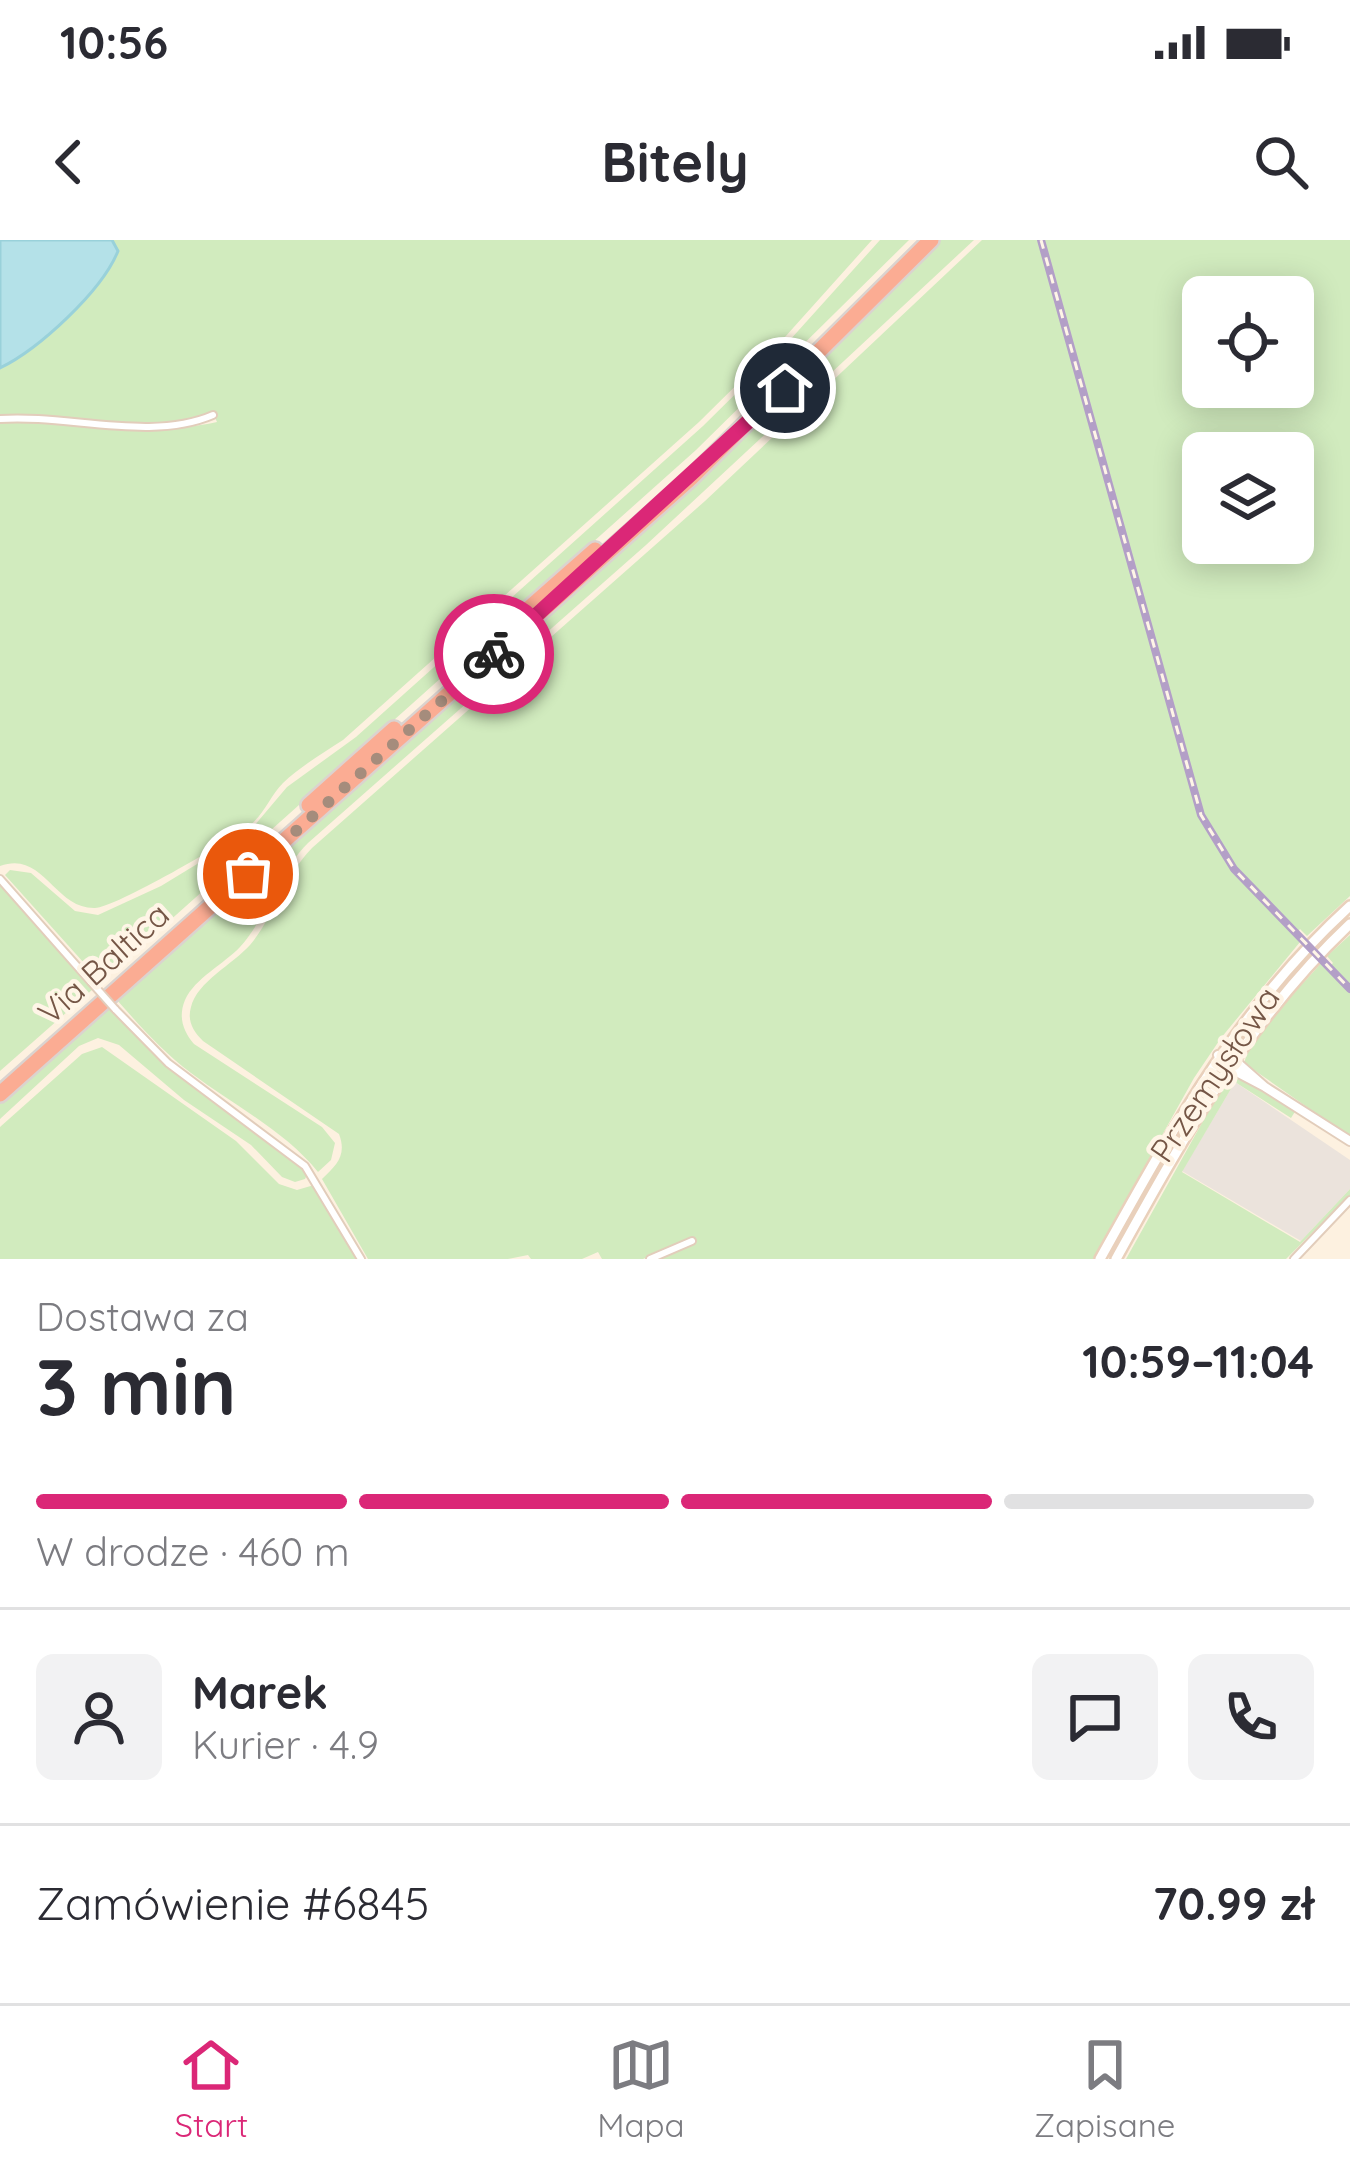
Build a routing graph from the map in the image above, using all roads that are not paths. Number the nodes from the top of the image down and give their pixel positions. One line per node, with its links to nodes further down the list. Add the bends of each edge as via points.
1 (917, 240): 10 (highway, Via Baltica, via 682,472)
2 (932, 240): 11 (highway, Via Baltica, via 691,478)
3 (213, 415): 4 (street, via 132,425)
4 (0, 419)
5 (0, 879): 15 (street, bridge, via 168,1063 305,1166)
6 (1350, 906): 8 (main road, Przemysłowa)
7 (1350, 924): 9 (main road, Przemysłowa)
8 (1218, 1055): 9 (street); 17 (main road, Przemysłowa)
9 (1229, 1064): 12 (street); 18 (main road, Przemysłowa)
10 (0, 1081)
11 (0, 1094)
12 (1350, 1141)
13 (1350, 1200): 19 (street)
14 (692, 1240): 16 (street)
15 (361, 1259)
16 (650, 1259)
17 (1100, 1259)
18 (1116, 1259)
19 (1294, 1259)

